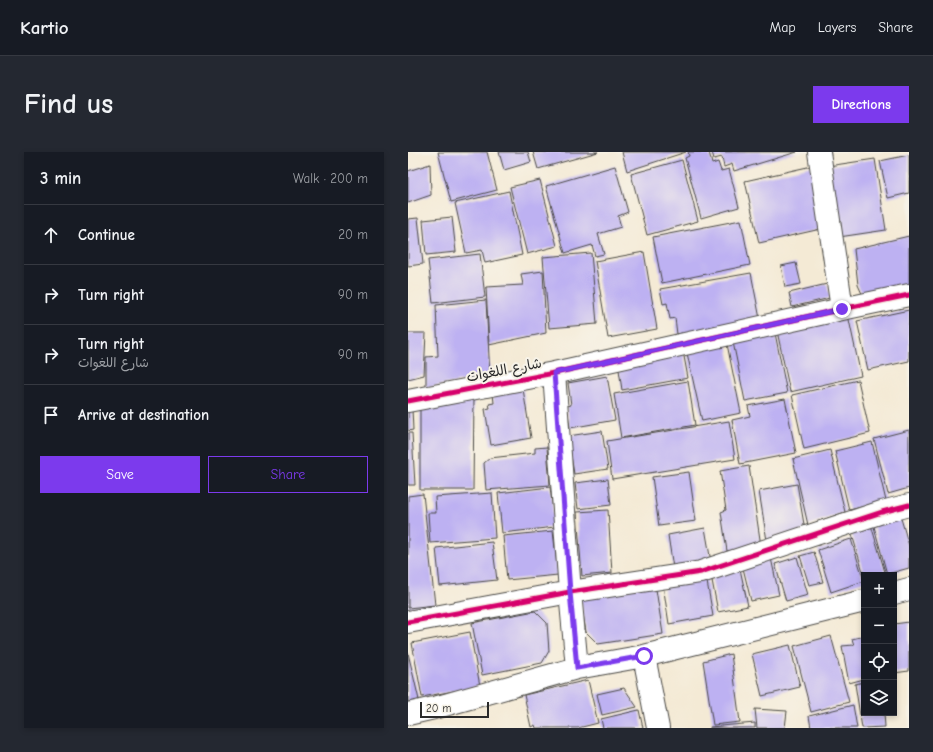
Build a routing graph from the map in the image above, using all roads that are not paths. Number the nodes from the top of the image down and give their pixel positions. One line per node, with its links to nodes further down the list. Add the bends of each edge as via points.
1 (819, 152): 3 (street)
2 (909, 295): 3 (street, شارع اللغوات)
3 (842, 309): 4 (street, شارع اللغوات)
4 (554, 373): 5 (street, شارع اللغوات); 8 (street)
5 (408, 401)
6 (909, 505): 8 (street, via 701,572)
7 (909, 589): 9 (street)
8 (570, 592): 11 (street); 13 (street)
9 (897, 592)
10 (861, 602): 12 (street)
11 (408, 622)
12 (644, 656): 13 (street); 15 (street)
13 (577, 668): 14 (street)
14 (408, 714)
15 (658, 728)

